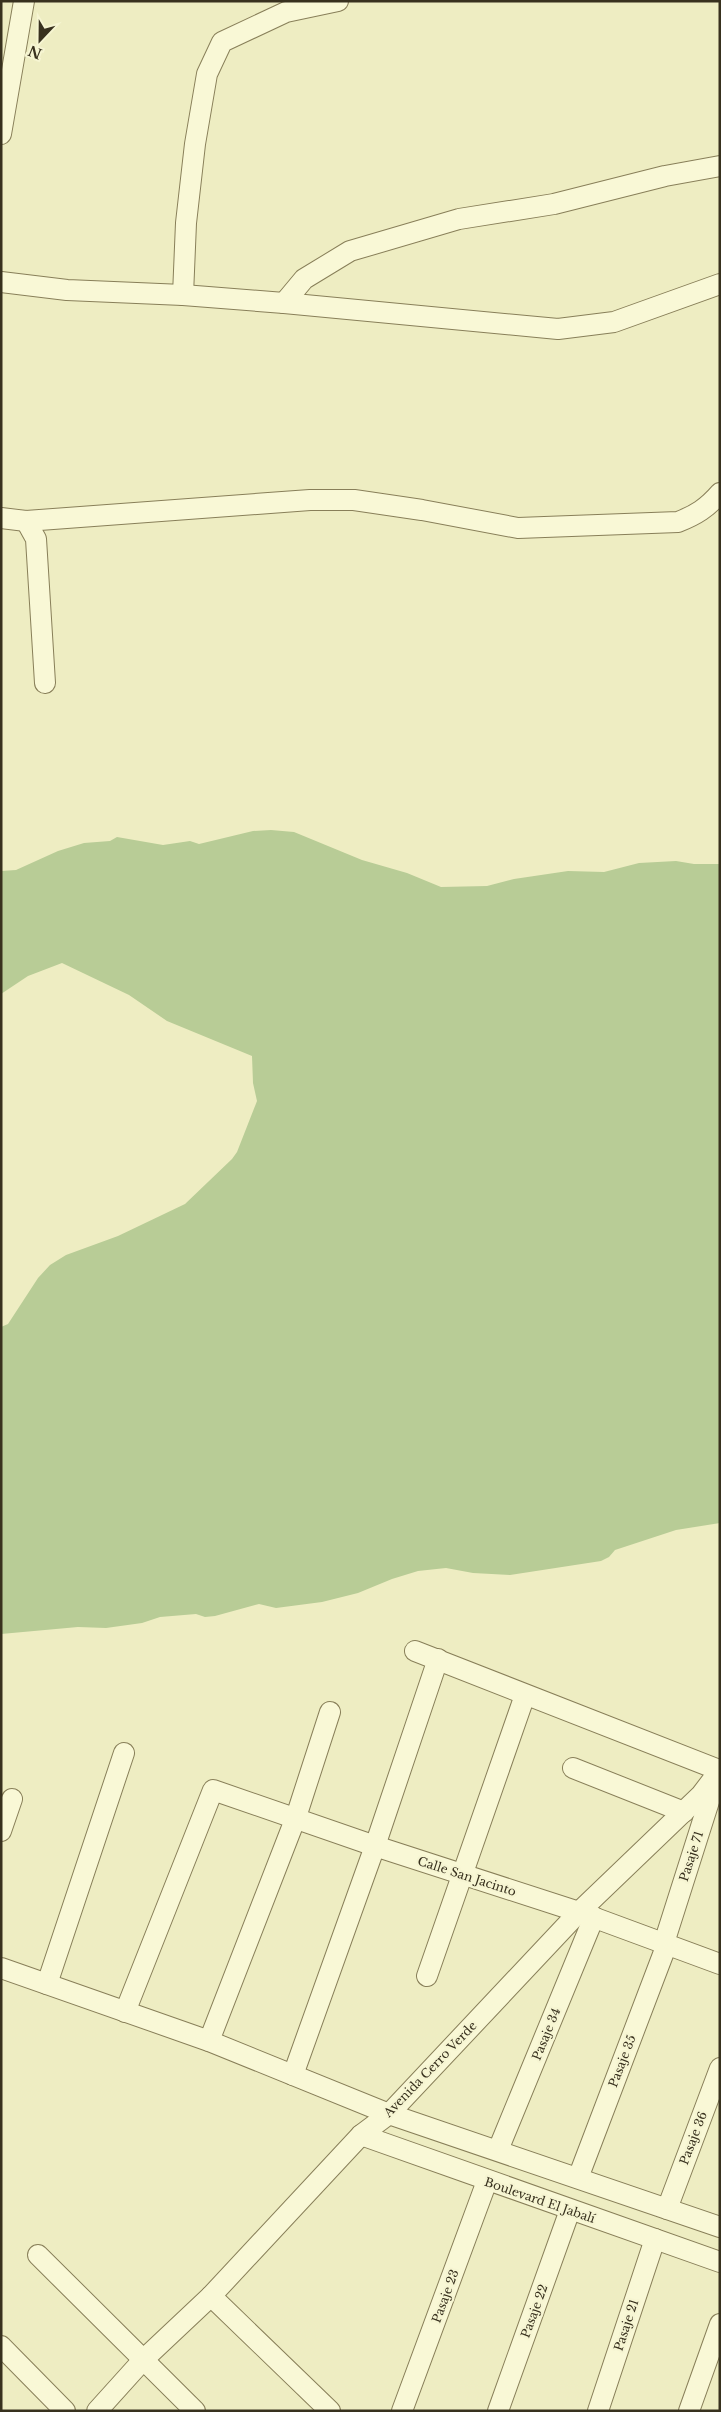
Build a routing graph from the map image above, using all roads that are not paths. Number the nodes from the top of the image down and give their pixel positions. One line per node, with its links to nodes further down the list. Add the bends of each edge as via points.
1 (24, 1): 3 (street)
2 (338, 1): 7 (street, via 286,12 222,42 207,74 195,144 186,223)
3 (1, 134)
4 (720, 166): 8 (street, via 665,176 554,204 458,218 350,251 304,278)
5 (1, 282): 7 (street, via 67,290)
6 (720, 284): 8 (street, via 614,322 558,329)
7 (183, 295): 8 (street)
8 (284, 303)
9 (720, 493): 11 (street, via 707,508 678,522 518,528 354,500)
10 (1, 518): 11 (street)
11 (26, 521): 12 (street, via 36,539)
12 (45, 684)
13 (415, 1651): 14 (street)
14 (438, 1659): 15 (street); 24 (street)
15 (525, 1695): 19 (street); 25 (street)
16 (330, 1712): 22 (street)
17 (124, 1754): 31 (street)
18 (573, 1768): 21 (street)
19 (719, 1770): 21 (street, Avenida Cerro Verde); 27 (street, Pasaje 71)
20 (12, 1800): 23 (street)
21 (684, 1812): 26 (street, Avenida Cerro Verde)
22 (296, 1817): 24 (street, Calle San Jacinto); 32 (street, Calle San Jacinto, via 213,1790); 33 (street)
23 (1, 1831)
24 (375, 1846): 25 (street, Calle San Jacinto); 35 (street)
25 (462, 1874): 26 (street, Calle San Jacinto); 30 (street)
26 (586, 1914): 27 (street, Calle San Jacinto); 36 (street, Avenida Cerro Verde); 38 (street, Pasaje 34)
27 (665, 1943): 28 (street, Calle San Jacinto); 39 (street, Pasaje 35)
28 (720, 1964)
29 (1, 1968): 31 (street)
30 (427, 1976)
31 (47, 1984): 32 (street)
32 (125, 2012): 33 (street)
33 (209, 2041): 35 (street)
34 (720, 2068): 41 (street, Pasaje 36)
35 (293, 2075): 36 (street)
36 (389, 2114): 37 (street, Avenida Cerro Verde); 38 (street)
37 (361, 2135): 40 (street, Boulevard El Jabalí); 47 (street, Avenida Cerro Verde)
38 (498, 2150): 39 (street)
39 (578, 2178): 41 (street)
40 (487, 2182): 42 (street, Boulevard El Jabalí); 55 (street, Pasaje 23)
41 (666, 2209): 43 (street)
42 (570, 2210): 44 (street, Boulevard El Jabalí); 56 (street, Pasaje 22)
43 (720, 2227)
44 (654, 2239): 46 (street, Boulevard El Jabalí); 57 (street, Pasaje 21)
45 (38, 2255): 50 (street)
46 (720, 2262)
47 (211, 2296): 50 (street, Avenida Cerro Verde); 54 (street)
48 (720, 2324): 58 (street)
49 (1, 2346): 51 (street)
50 (143, 2360): 52 (street, Avenida Cerro Verde); 53 (street)
51 (64, 2411)
52 (97, 2411)
53 (195, 2411)
54 (330, 2411)
55 (402, 2411)
56 (498, 2411)
57 (598, 2411)
58 (689, 2411)

